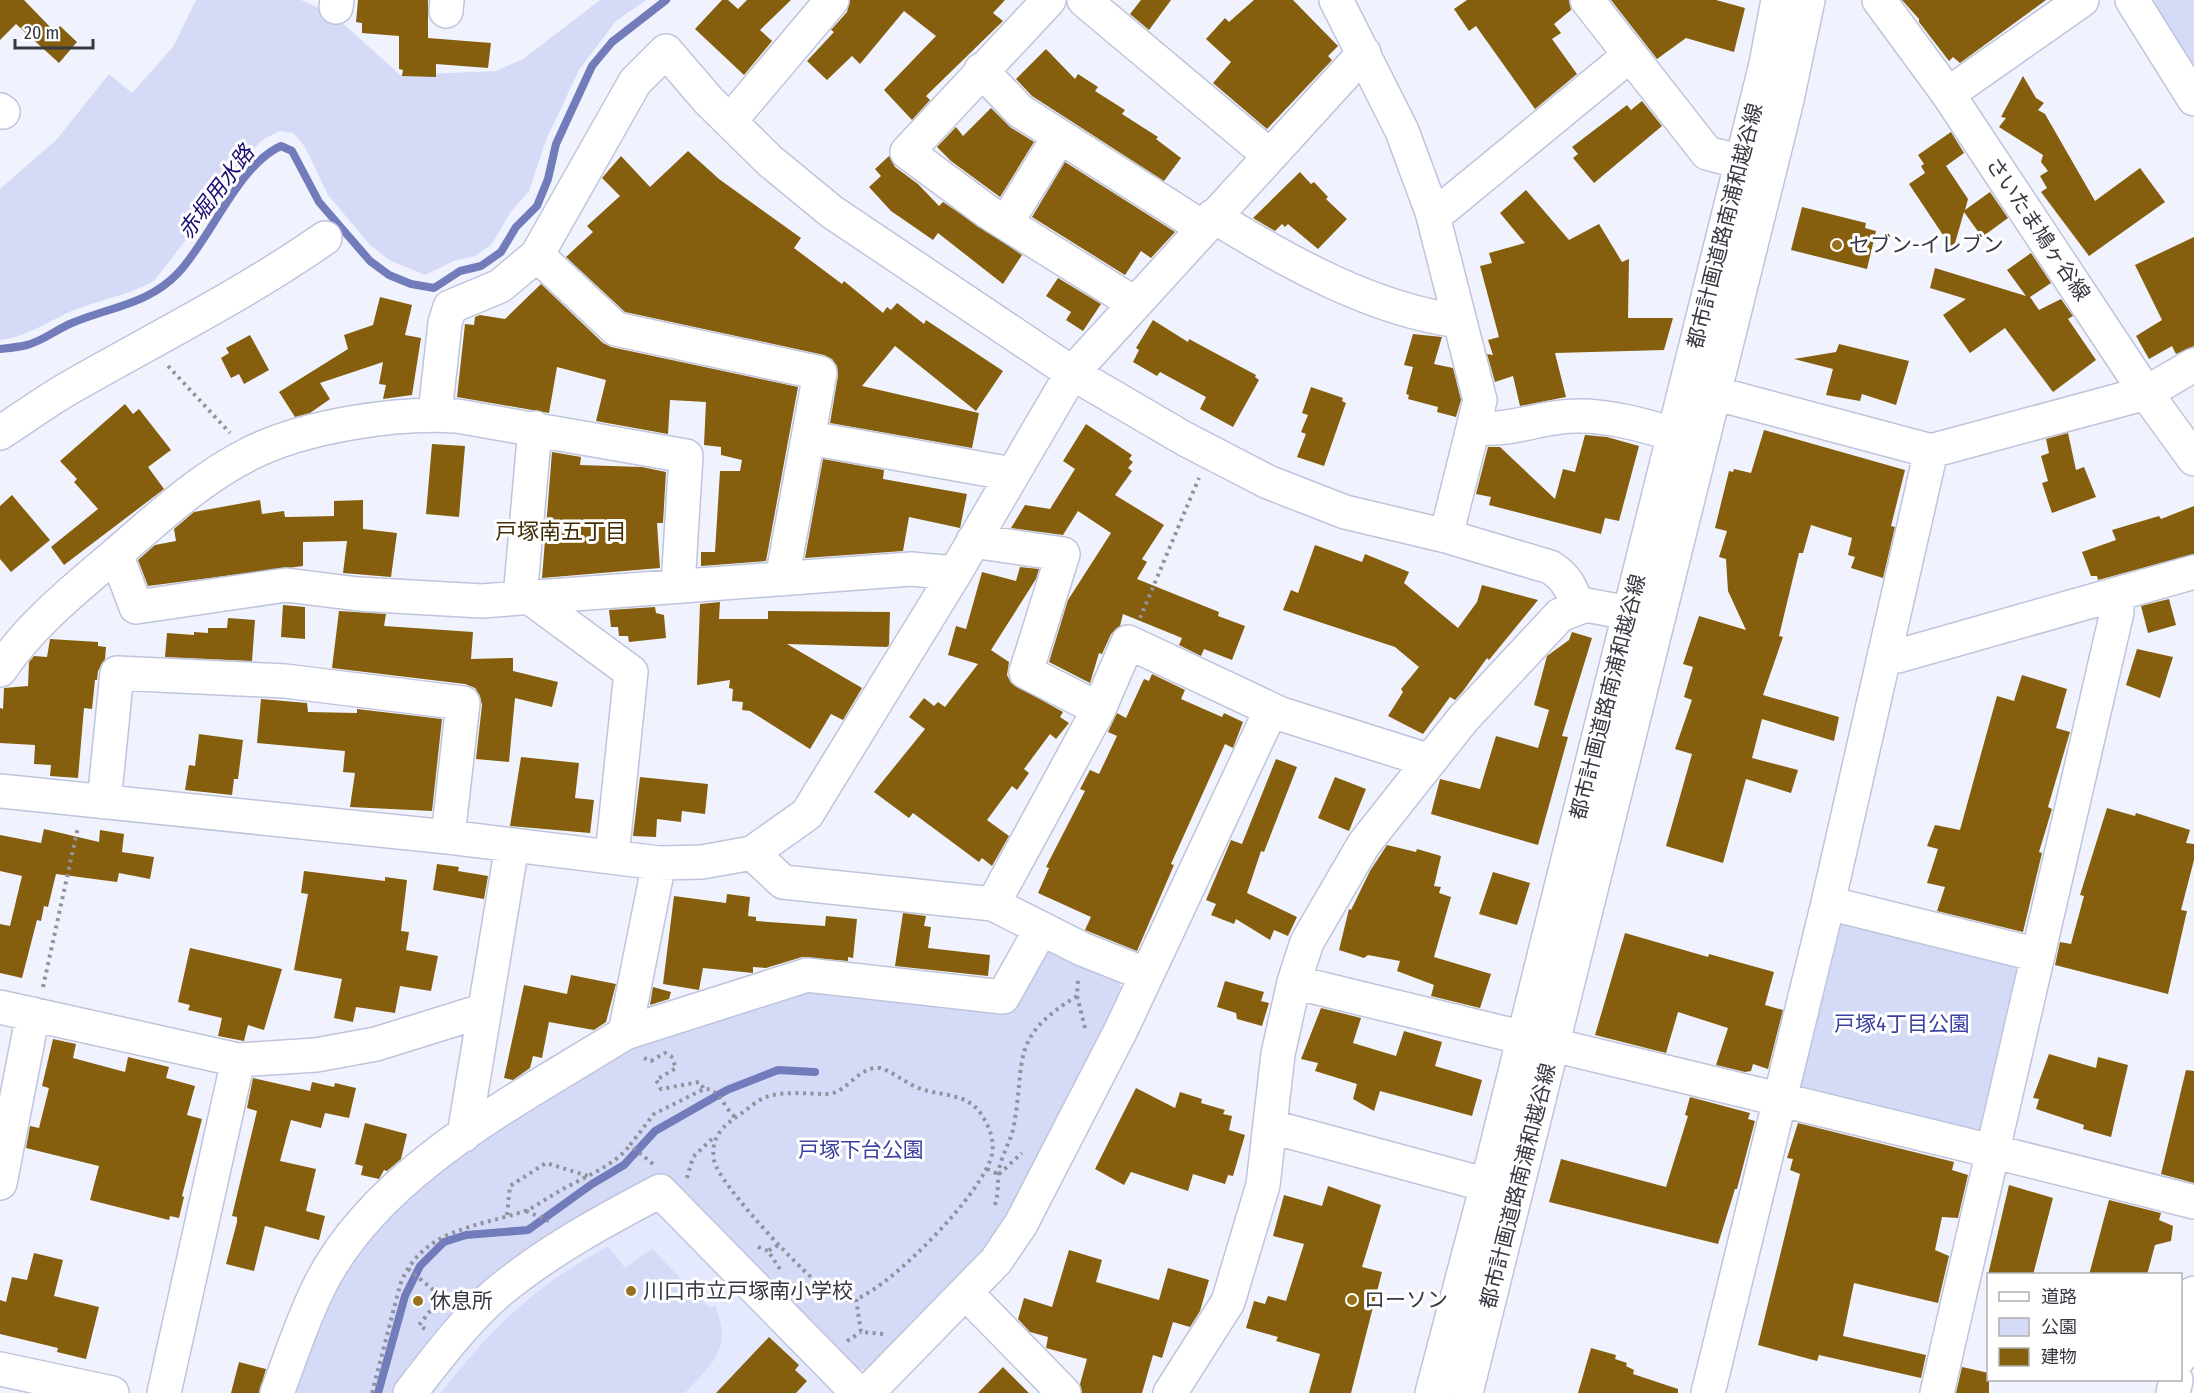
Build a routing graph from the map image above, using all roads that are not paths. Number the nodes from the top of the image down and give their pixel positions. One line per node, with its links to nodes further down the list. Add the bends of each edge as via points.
1 (832, 0): 16 (street)
2 (1049, 0): 13 (street)
3 (1084, 0): 18 (street)
4 (1337, 0): 11 (street)
5 (1587, 0): 12 (street)
6 (1778, 0): 19 (street, 都市計画道路南浦和越谷線)
7 (1808, 0): 29 (street, 都市計画道路南浦和越谷線)
8 (2082, 0): 14 (street)
9 (2132, 0): 15 (street)
10 (1885, 2): 14 (street, さいたま鳩ヶ谷線)
11 (1364, 53): 18 (street); 20 (street, via 1402,131)
12 (1630, 55): 19 (street, via 1707,153); 20 (street, via 1444,208)
13 (981, 70): 17 (street, via 1020,111); 22 (street, via 907,152)
14 (1948, 94): 30 (street, さいたま鳩ヶ谷線)
15 (2194, 99)
16 (730, 121): 24 (street, via 666,51 634,82); 28 (street, via 770,161 832,212)
17 (1059, 136): 21 (street); 22 (street)
18 (1270, 156): 21 (street)
19 (1741, 162): 35 (street, 都市計画道路南浦和越谷線)
20 (1432, 212): 26 (street)
21 (1207, 222): 25 (street); 26 (street, via 1304,269 1376,298 1440,319)
22 (1006, 223): 25 (street)
23 (325, 238): 34 (street, via 218,308 68,388)
24 (537, 255): 31 (street, via 500,286 450,307); 36 (street, via 616,329 820,373)
25 (1134, 303): 28 (street)
26 (1459, 321): 32 (street, via 1480,400)
27 (2194, 365): 30 (street)
28 (1072, 373): 39 (street); 40 (street, via 1268,482 1345,512)
29 (1714, 393): 37 (street); 73 (street, 都市計画道路南浦和越谷線)
30 (2146, 393): 37 (street); 38 (street, さいたま鳩ヶ谷線)
31 (435, 414): 33 (street); 42 (street, via 300,434 249,454 167,510)
32 (1474, 427): 35 (street, via 1493,430 1576,416); 40 (street)
33 (535, 429): 46 (street, via 686,456); 48 (street)
34 (0, 433)
35 (1672, 434): 50 (street, 都市計画道路南浦和越谷線)
36 (810, 438): 39 (street); 45 (street)
37 (1931, 451): 51 (street)
38 (2194, 459)
39 (1012, 474): 41 (street)
40 (1446, 536): 49 (street, via 1550,567 1572,588)
41 (974, 542): 44 (street); 53 (street, via 1063,554 1026,672)
42 (116, 554): 48 (street, via 136,607 286,585 453,600); 52 (street, via 39,621)
43 (2194, 572): 47 (street)
44 (955, 573): 45 (street, via 911,569); 60 (street, via 807,814)
45 (782, 579): 46 (street)
46 (678, 585): 48 (street)
47 (2117, 596): 51 (street, via 1898,656); 66 (street, via 2117,612)
48 (524, 597): 61 (street, via 631,672)
49 (1577, 607): 50 (street); 55 (street, via 1560,615 1463,719)
50 (1629, 613): 73 (street, 都市計画道路南浦和越谷線)
51 (1886, 653): 63 (street)
52 (0, 670)
53 (1099, 710): 54 (street, via 1128,642); 64 (street)
54 (1271, 710): 55 (street); 67 (street)
55 (1430, 761): 68 (street, via 1364,844 1307,942)
56 (0, 791): 57 (street)
57 (92, 809): 58 (street); 58 (street, via 117,673 285,681 463,703)
58 (448, 837): 59 (street)
59 (512, 846): 61 (street); 71 (street)
60 (752, 853): 62 (street, via 702,862); 64 (street, via 783,882)
61 (612, 856): 62 (street)
62 (659, 863): 72 (street)
63 (1828, 903): 66 (street); 75 (street)
64 (993, 904): 65 (street)
65 (1041, 928): 67 (street); 72 (street, via 1003,997 807,975)
66 (2038, 955): 78 (street)
67 (1145, 974): 82 (street, via 1021,1224 996,1261)
68 (1294, 982): 73 (street); 76 (street, via 1278,1054)
69 (38, 1003): 70 (street); 74 (street); 79 (street)
70 (0, 1007)
71 (485, 1010): 74 (street, via 376,1044 316,1055); 77 (street)
72 (633, 1041): 77 (street)
73 (1538, 1042): 75 (street); 80 (street, 都市計画道路南浦和越谷線); 95 (street, 都市計画道路南浦和越谷線)
74 (238, 1060): 87 (street)
75 (1779, 1101): 78 (street); 96 (street)
76 (1272, 1127): 80 (street); 93 (street, via 1263,1185 1228,1302)
77 (464, 1135): 88 (street, via 408,1176 351,1237 317,1289)
78 (1992, 1150): 81 (street); 97 (street)
79 (0, 1183)
80 (1487, 1185): 94 (street, 都市計画道路南浦和越谷線)
81 (2194, 1202)
82 (966, 1293): 91 (street); 92 (street)
83 (2194, 1293): 84 (street)
84 (2182, 1352)
85 (0, 1369): 86 (street)
86 (112, 1393)
87 (164, 1393)
88 (277, 1393)
89 (410, 1393): 90 (street, via 448,1343 496,1294 594,1226 660,1191)
90 (858, 1393)
91 (867, 1393)
92 (1064, 1393)
93 (1170, 1393)
94 (1432, 1393)
95 (1466, 1393)
96 (1708, 1393)
97 (1937, 1393)

